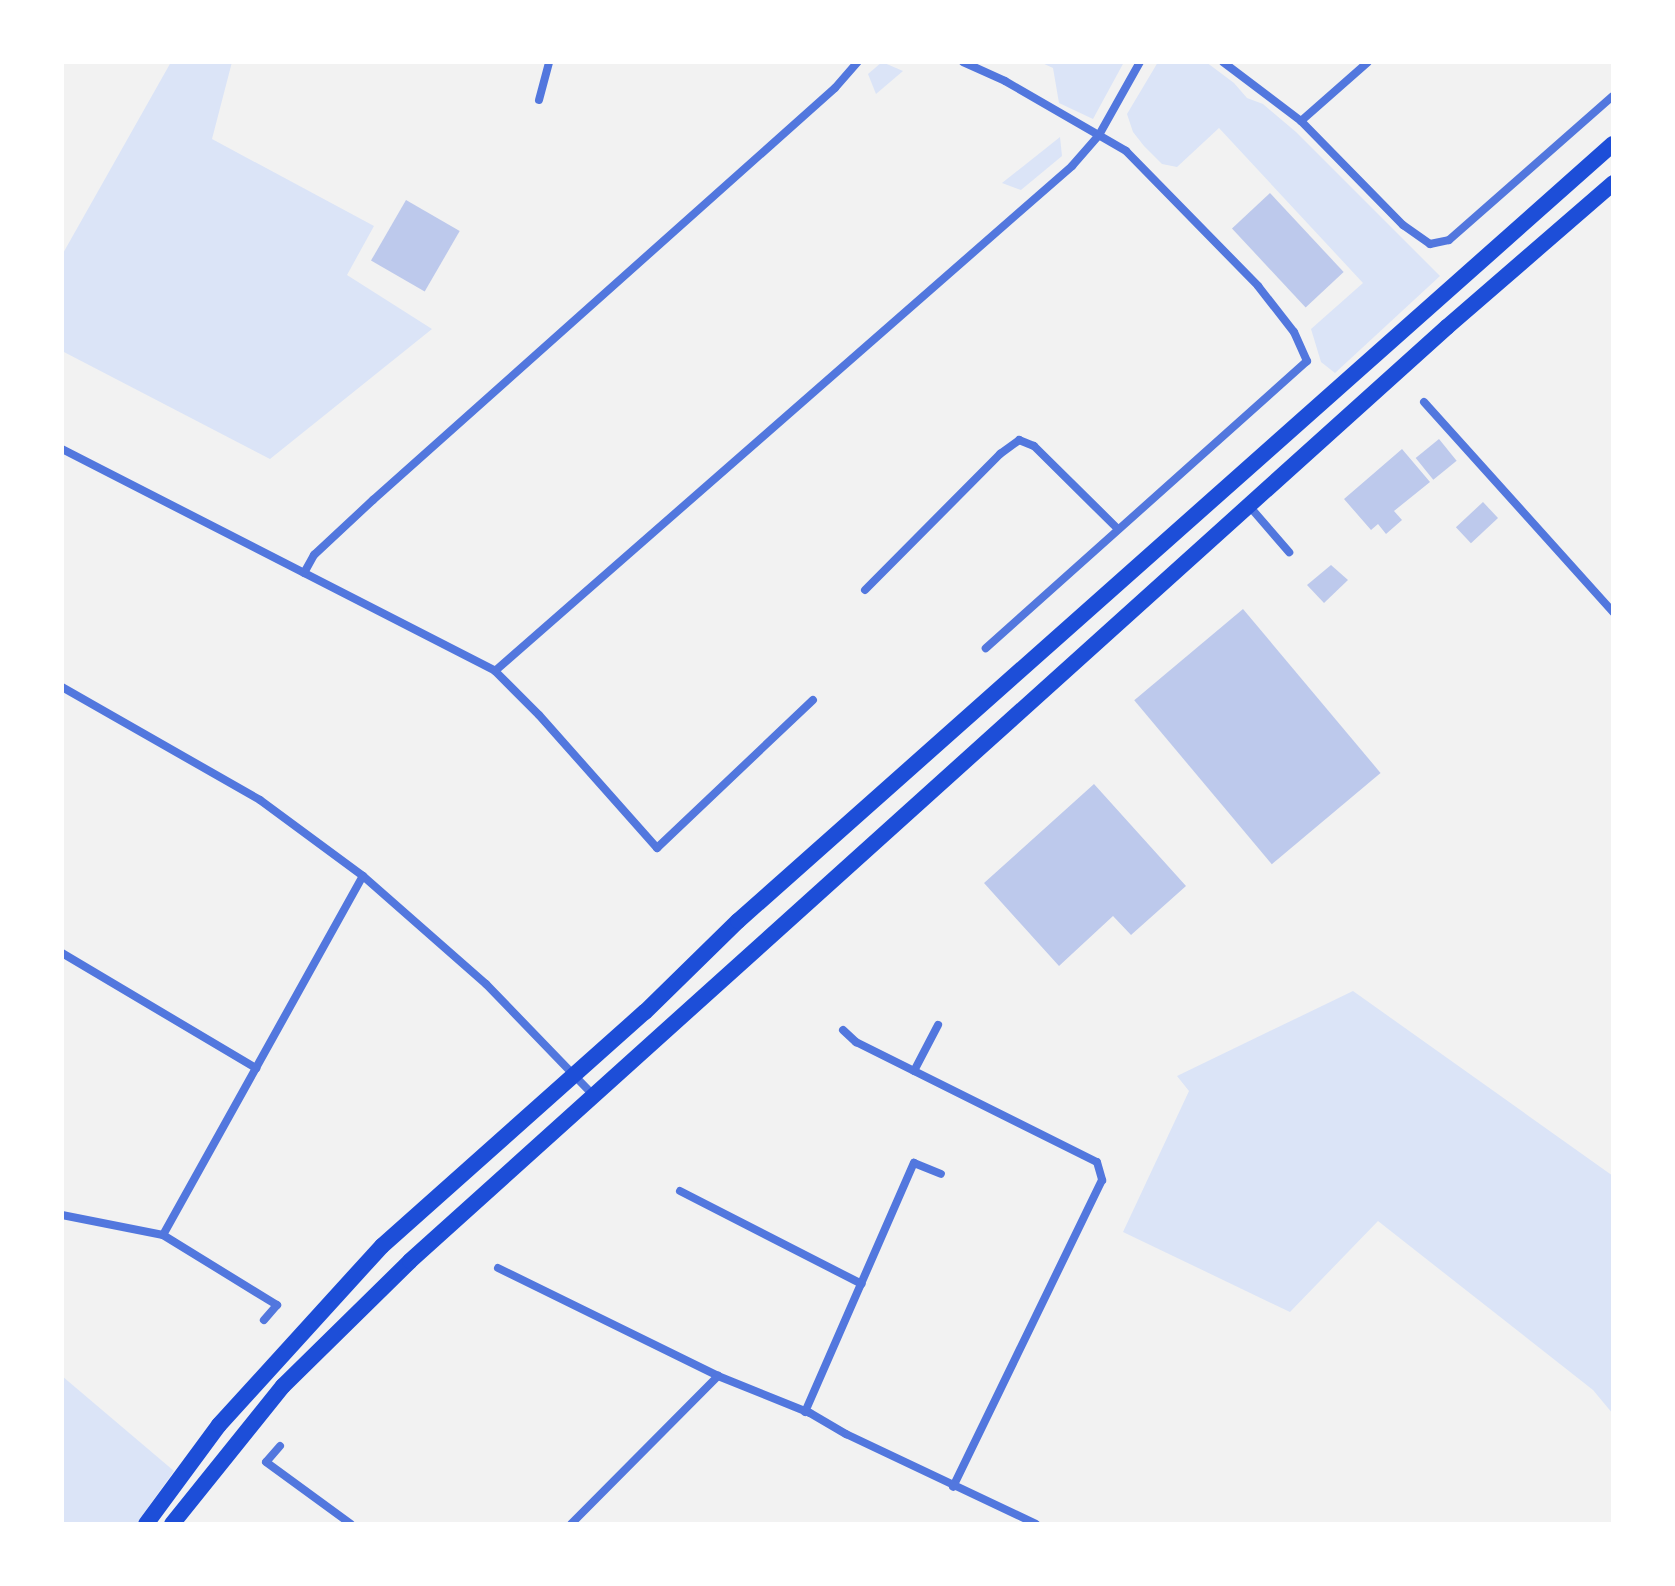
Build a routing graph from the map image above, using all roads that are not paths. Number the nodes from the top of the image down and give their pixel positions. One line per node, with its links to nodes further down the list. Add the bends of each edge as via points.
1 (549, 62): 8 (street)
2 (858, 62): 18 (street, via 373,500 314,555)
3 (963, 62): 10 (street)
4 (1140, 62): 10 (street)
5 (1223, 62): 9 (street)
6 (1368, 62): 9 (street)
7 (1613, 96): 9 (street, via 1449,240 1430,244)
8 (539, 100)
9 (1301, 121)
10 (1099, 135): 16 (street, via 1126,151 1258,286 1294,332 1307,361); 22 (street, via 1011,221)
11 (1613, 144): 31 (main road, via 738,921)
12 (1613, 183): 15 (main road)
13 (1424, 402): 20 (street)
14 (62, 449): 18 (street)
15 (1250, 507): 17 (street); 32 (main road)
16 (1118, 529): 19 (street, via 1034,446 1019,440); 21 (street)
17 (1289, 552)
18 (304, 573): 22 (street)
19 (865, 590)
20 (1613, 612)
21 (986, 648)
22 (495, 671): 24 (street, via 657,848)
23 (62, 687): 25 (street, via 260,800)
24 (813, 700)
25 (363, 876): 29 (street); 31 (street, via 486,984)
26 (62, 953): 29 (street)
27 (938, 1025): 30 (street)
28 (843, 1030): 30 (street)
29 (256, 1068): 36 (street)
30 (914, 1071): 43 (street, via 1097,1162 1102,1180)
31 (573, 1076): 32 (street); 44 (main road, via 382,1246 229,1414)
32 (595, 1096): 45 (main road, via 410,1261 283,1386)
33 (941, 1174): 38 (street, via 914,1163)
34 (680, 1191): 38 (street)
35 (62, 1215): 36 (street)
36 (163, 1235): 39 (street, via 277,1305)
37 (498, 1268): 40 (street)
38 (862, 1284): 41 (street)
39 (264, 1320)
40 (718, 1376): 41 (street); 47 (street)
41 (805, 1412): 43 (street)
42 (280, 1446): 46 (street, via 266,1462)
43 (953, 1487): 48 (street)
44 (146, 1524)
45 (172, 1524)
46 (351, 1524)
47 (571, 1524)
48 (1036, 1524)

